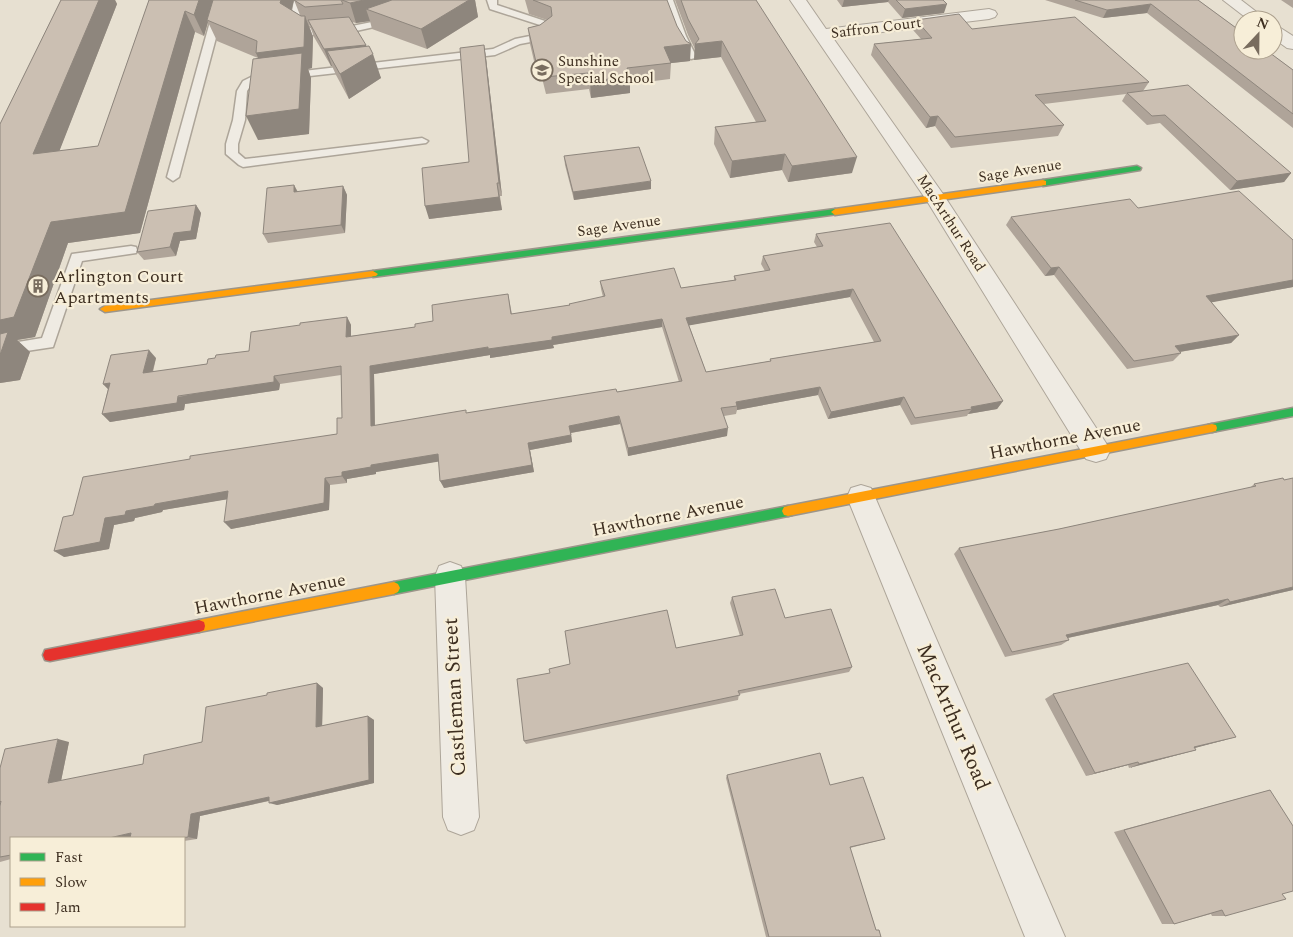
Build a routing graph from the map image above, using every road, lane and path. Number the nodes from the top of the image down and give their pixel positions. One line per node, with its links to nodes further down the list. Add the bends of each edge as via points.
1 (220, 0): 14 (lane)
2 (299, 0): 3 (lane, via 295,23 310,32 347,30 380,23 407,12)
3 (412, 0)
4 (492, 0): 12 (lane, via 493,7 548,25 547,31 538,38 518,41 495,52 255,79 242,91 232,154 243,164)
5 (668, 0): 11 (lane)
6 (798, 0): 10 (street, MacArthur Road)
7 (1231, 0): 8 (street)
8 (1245, 10)
9 (989, 14): 10 (street, Saffron Court)
10 (823, 34): 15 (street, MacArthur Road)
11 (691, 56)
12 (422, 141)
13 (1137, 168): 15 (street, Sage Avenue)
14 (173, 177)
15 (936, 199): 17 (street, Sage Avenue); 20 (street, MacArthur Road)
16 (131, 250): 18 (lane, via 77,257 48,343)
17 (104, 309)
18 (0, 350)
19 (1293, 412): 20 (street, Hawthorne Avenue)
20 (1096, 451): 21 (street, Hawthorne Avenue)
21 (861, 497): 22 (street, Hawthorne Avenue); 25 (street, MacArthur Road)
22 (450, 576): 23 (street, Hawthorne Avenue); 24 (street, Castleman Street)
23 (50, 655)
24 (461, 817)
25 (1045, 937)

